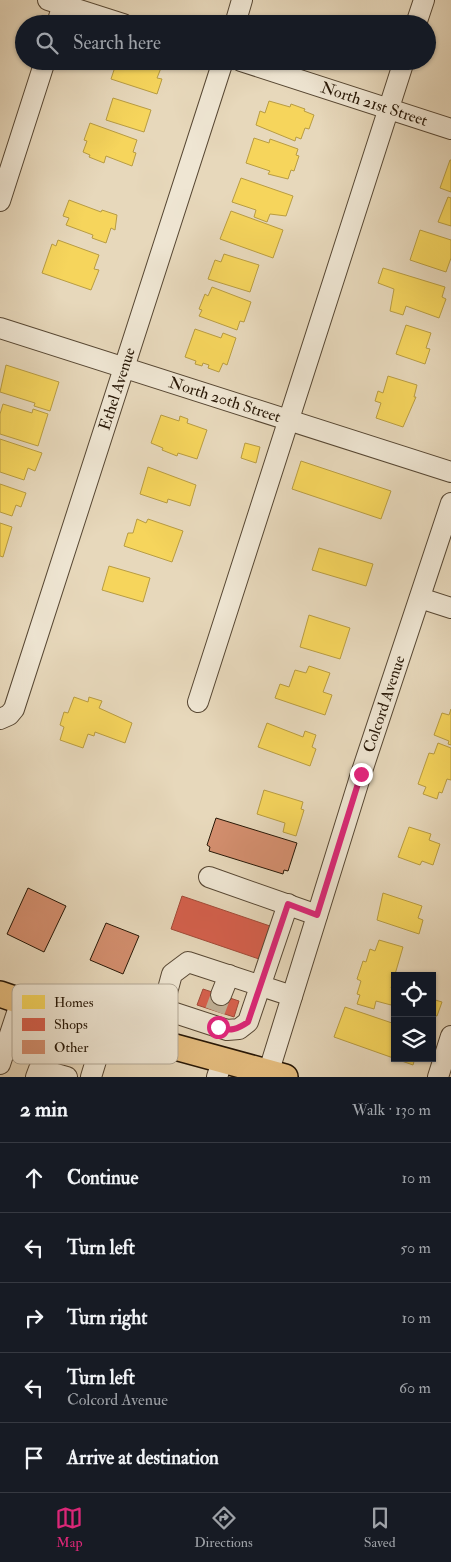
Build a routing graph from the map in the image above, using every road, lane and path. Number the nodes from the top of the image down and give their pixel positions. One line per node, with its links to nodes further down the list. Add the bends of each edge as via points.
1 (242, 0): 6 (street)
2 (424, 0): 7 (street)
3 (58, 2): 4 (street); 5 (street)
4 (57, 15)
5 (96, 15)
6 (238, 15)
7 (419, 15)
8 (42, 70): 14 (street)
9 (220, 70): 16 (street, Ethel Avenue)
10 (269, 70): 12 (street, North 21st Street)
11 (401, 70): 12 (street)
12 (389, 109): 13 (street, North 21st Street); 17 (street)
13 (451, 129)
14 (0, 201)
15 (0, 328): 16 (street, North 20th Street)
16 (123, 368): 17 (street, North 20th Street); 23 (street, Ethel Avenue, via 14,709)
17 (288, 420): 18 (street, North 20th Street); 22 (street)
18 (451, 472)
19 (451, 503): 20 (street, Colcord Avenue)
20 (420, 598): 21 (street); 26 (street, Colcord Avenue)
21 (451, 608)
22 (198, 702)
23 (5, 717)
24 (209, 877): 25 (street)
25 (288, 904): 26 (street); 29 (street)
26 (317, 915): 30 (street, Colcord Avenue)
27 (229, 975): 28 (street, via 188,962 172,974); 29 (street); 33 (street)
28 (169, 984)
29 (260, 985): 30 (street); 33 (street, via 248,1022 227,1030)
30 (292, 996): 39 (street, Colcord Avenue)
31 (10, 998): 36 (street)
32 (178, 1011): 33 (street)
33 (216, 1015): 38 (street)
34 (451, 1036): 43 (street)
35 (178, 1050): 38 (main road)
36 (0, 1064)
37 (95, 1064): 42 (street)
38 (217, 1064): 39 (main road)
39 (274, 1075)
40 (36, 1077): 41 (street, via 39,1069)
41 (67, 1077)
42 (91, 1077)
43 (438, 1077)

